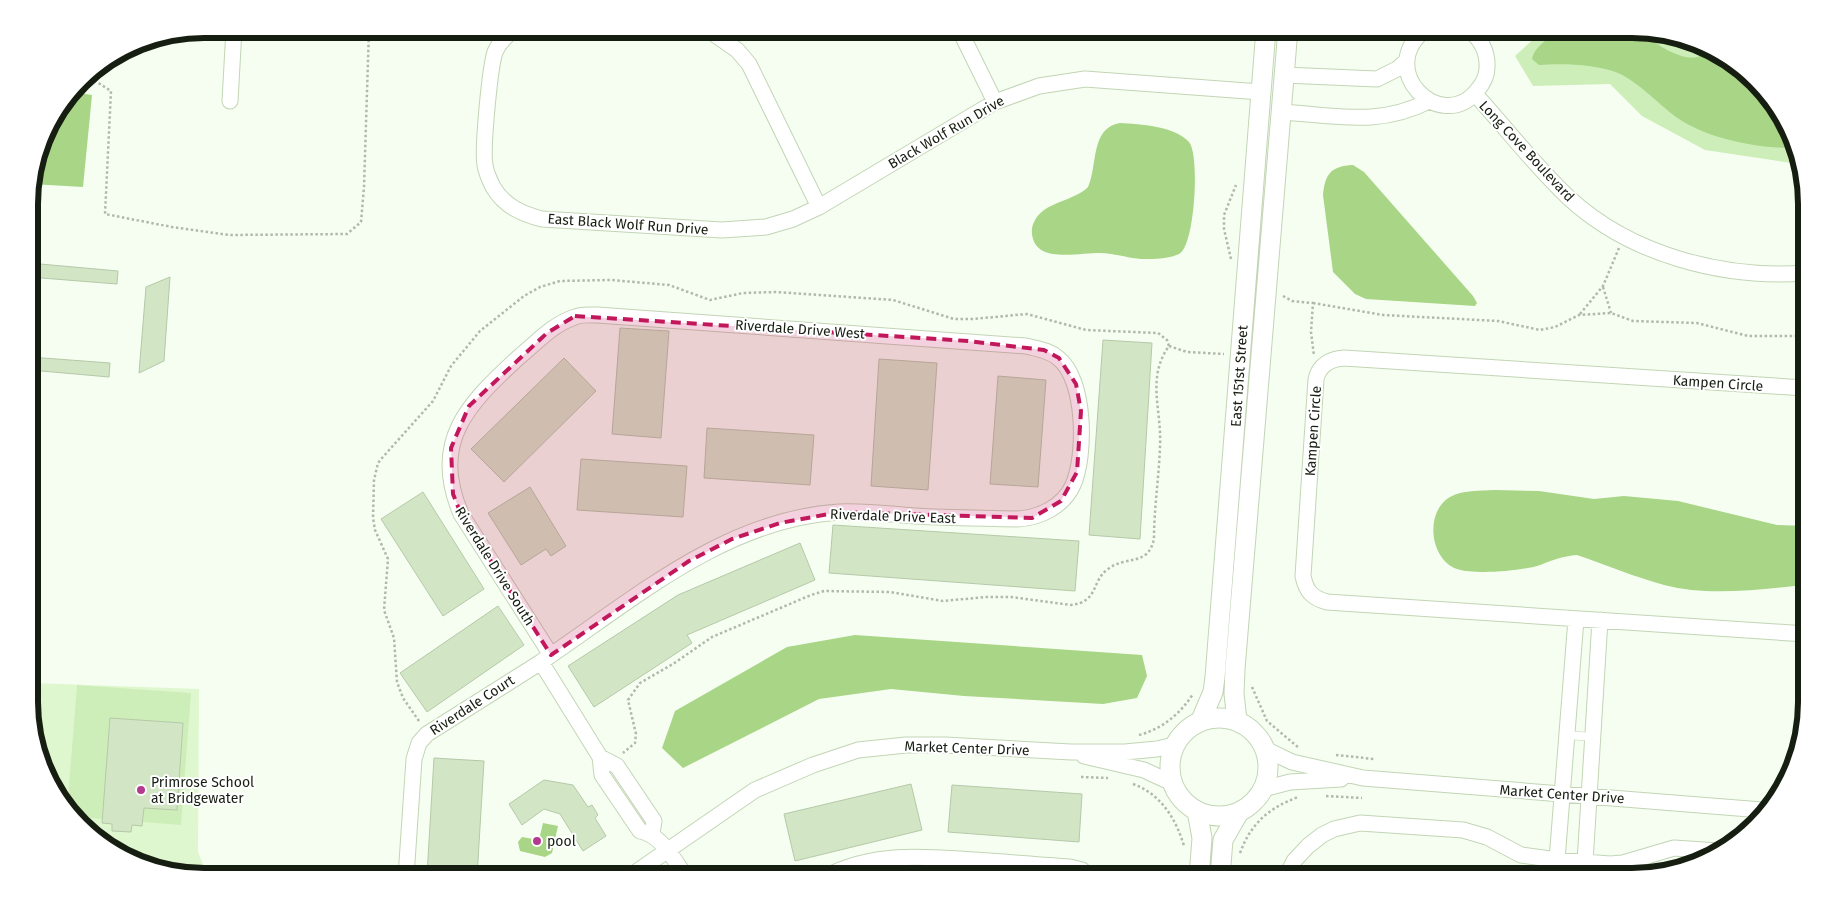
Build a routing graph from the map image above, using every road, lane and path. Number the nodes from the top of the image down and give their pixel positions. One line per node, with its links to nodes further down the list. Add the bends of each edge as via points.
1 (234, 38): 14 (street)
2 (369, 38): 11 (path, via 361,222 346,234 229,235 172,228 105,214 111,91)
3 (504, 38): 17 (street, East Black Wolf Run Drive, via 496,51 491,72 485,166 493,187 521,213 542,219 722,230 766,226 793,219)
4 (720, 38): 17 (street, via 749,64)
5 (963, 38): 16 (street)
6 (1267, 38): 12 (street, East 151st Street)
7 (1285, 38): 12 (street, East 151st Street)
8 (1415, 38): 10 (street)
9 (1478, 38): 13 (street, via 1488,58 1483,84)
10 (1406, 61): 12 (street, via 1392,73 1377,79); 15 (street, via 1412,84)
11 (94, 79)
12 (1270, 92): 15 (street, via 1359,118 1404,113); 16 (street, Black Wolf Run Drive, via 1085,79 1039,86); 38 (street, East 151st Street, via 1215,677 1213,692); 39 (street, East 151st Street, via 1235,669)
13 (1475, 94): 15 (street, via 1448,105); 18 (street, Long Cove Boulevard, via 1570,199)
14 (230, 101)
15 (1429, 101)
16 (995, 102): 17 (street, Black Wolf Run Drive)
17 (819, 207)
18 (1625, 236): 19 (street, Long Cove Boulevard, via 1681,261 1710,268 1748,274); 20 (path)
19 (1798, 273)
20 (1602, 286): 23 (path); 24 (path)
21 (1281, 290): 22 (path, via 1286,299)
22 (1313, 303): 24 (path, via 1383,315 1498,321 1540,330 1555,327); 30 (path, via 1312,352)
23 (1611, 313): 24 (path); 26 (path, via 1633,321 1686,322 1748,336)
24 (1579, 315)
25 (575, 316): 27 (street, Riverdale Drive West, via 617,316); 35 (street, Riverdale Drive South, via 547,333 481,392 458,426 451,448 449,474 461,514)
26 (1798, 336)
27 (1026, 346): 35 (street, Riverdale Drive East, via 1059,358 1076,384 1079,397 1081,429 1077,472 1072,487 1048,512 1017,519 840,512 780,523 732,539 689,561)
28 (1169, 346): 29 (path, via 1187,352); 41 (path, via 1158,333 1086,330 1027,314 954,319 893,300 776,292 743,293 710,300 674,286 612,280 560,282 531,291 501,312 471,340 451,366 433,401 382,458 377,468 373,518 388,559 384,610 394,638 397,682 403,698); 49 (path, via 1161,357 1157,381 1160,444 1152,548 1142,557 1110,568 1084,602 1071,605 986,597 943,601 890,592 824,591 811,595 716,634 640,683 628,700 635,743)
29 (1228, 355)
30 (1321, 367): 31 (street, Kampen Circle, via 1331,360 1344,358); 32 (street, Kampen Circle, via 1316,385 1303,576 1313,597 1327,602)
31 (1798, 388)
32 (1576, 618): 33 (street, Kampen Circle); 42 (street)
33 (1600, 620): 34 (street, Kampen Circle); 43 (street)
34 (1798, 633)
35 (546, 659): 41 (street, Riverdale Court); 49 (street, Riverdale Drive South)
36 (1192, 696): 40 (path, via 1176,716)
37 (1257, 702): 46 (path, via 1267,721)
38 (1201, 720): 39 (street, via 1213,717); 44 (street, via 1190,726)
39 (1237, 720): 45 (street, via 1259,737)
40 (1153, 731)
41 (428, 734): 71 (street, Riverdale Court, via 419,743 414,758)
42 (1567, 736): 43 (lane); 57 (street)
43 (1593, 737): 60 (street)
44 (1174, 744): 47 (street, Market Center Drive, via 1125,752); 55 (street, via 1169,764)
45 (1265, 749): 52 (street, Market Center Drive, via 1292,762); 56 (street, via 1268,769)
46 (1306, 750)
47 (1071, 752): 55 (street, Market Center Drive, via 1144,770); 67 (street, Market Center Drive, via 945,744 858,750 755,790)
48 (1330, 755): 50 (path)
49 (606, 759): 67 (street, Riverdale Drive South, via 617,766 654,821 652,834)
50 (1374, 760)
51 (1081, 777): 53 (path)
52 (1363, 778): 56 (street, Market Center Drive, via 1290,782); 57 (street, Market Center Drive)
53 (1117, 779)
54 (1126, 782): 65 (path, via 1149,792 1168,810)
55 (1172, 783): 63 (street, via 1182,799)
56 (1263, 789): 64 (street, via 1249,806)
57 (1562, 794): 60 (street, Market Center Drive); 68 (street)
58 (1322, 795): 61 (path)
59 (1306, 796): 69 (path, via 1268,811 1256,822 1247,834)
60 (1589, 796): 62 (street, Market Center Drive); 70 (street)
61 (1362, 798)
62 (1758, 810)
63 (1197, 811): 64 (street, via 1218,816); 76 (street, via 1202,838)
64 (1239, 812): 77 (street, via 1224,840)
65 (1179, 828)
66 (1706, 850): 70 (street, via 1674,848 1623,863)
67 (669, 851): 72 (street, Market Center Drive); 73 (street, Riverdale Drive South)
68 (1557, 860): 70 (street); 78 (street, via 1521,855 1487,837 1463,830 1360,823 1322,835 1294,860)
69 (1239, 861)
70 (1585, 862)
71 (407, 868)
72 (643, 868)
73 (680, 868)
74 (844, 868): 75 (street, via 908,856)
75 (1074, 868)
76 (1200, 868)
77 (1221, 868)
78 (1290, 868)

